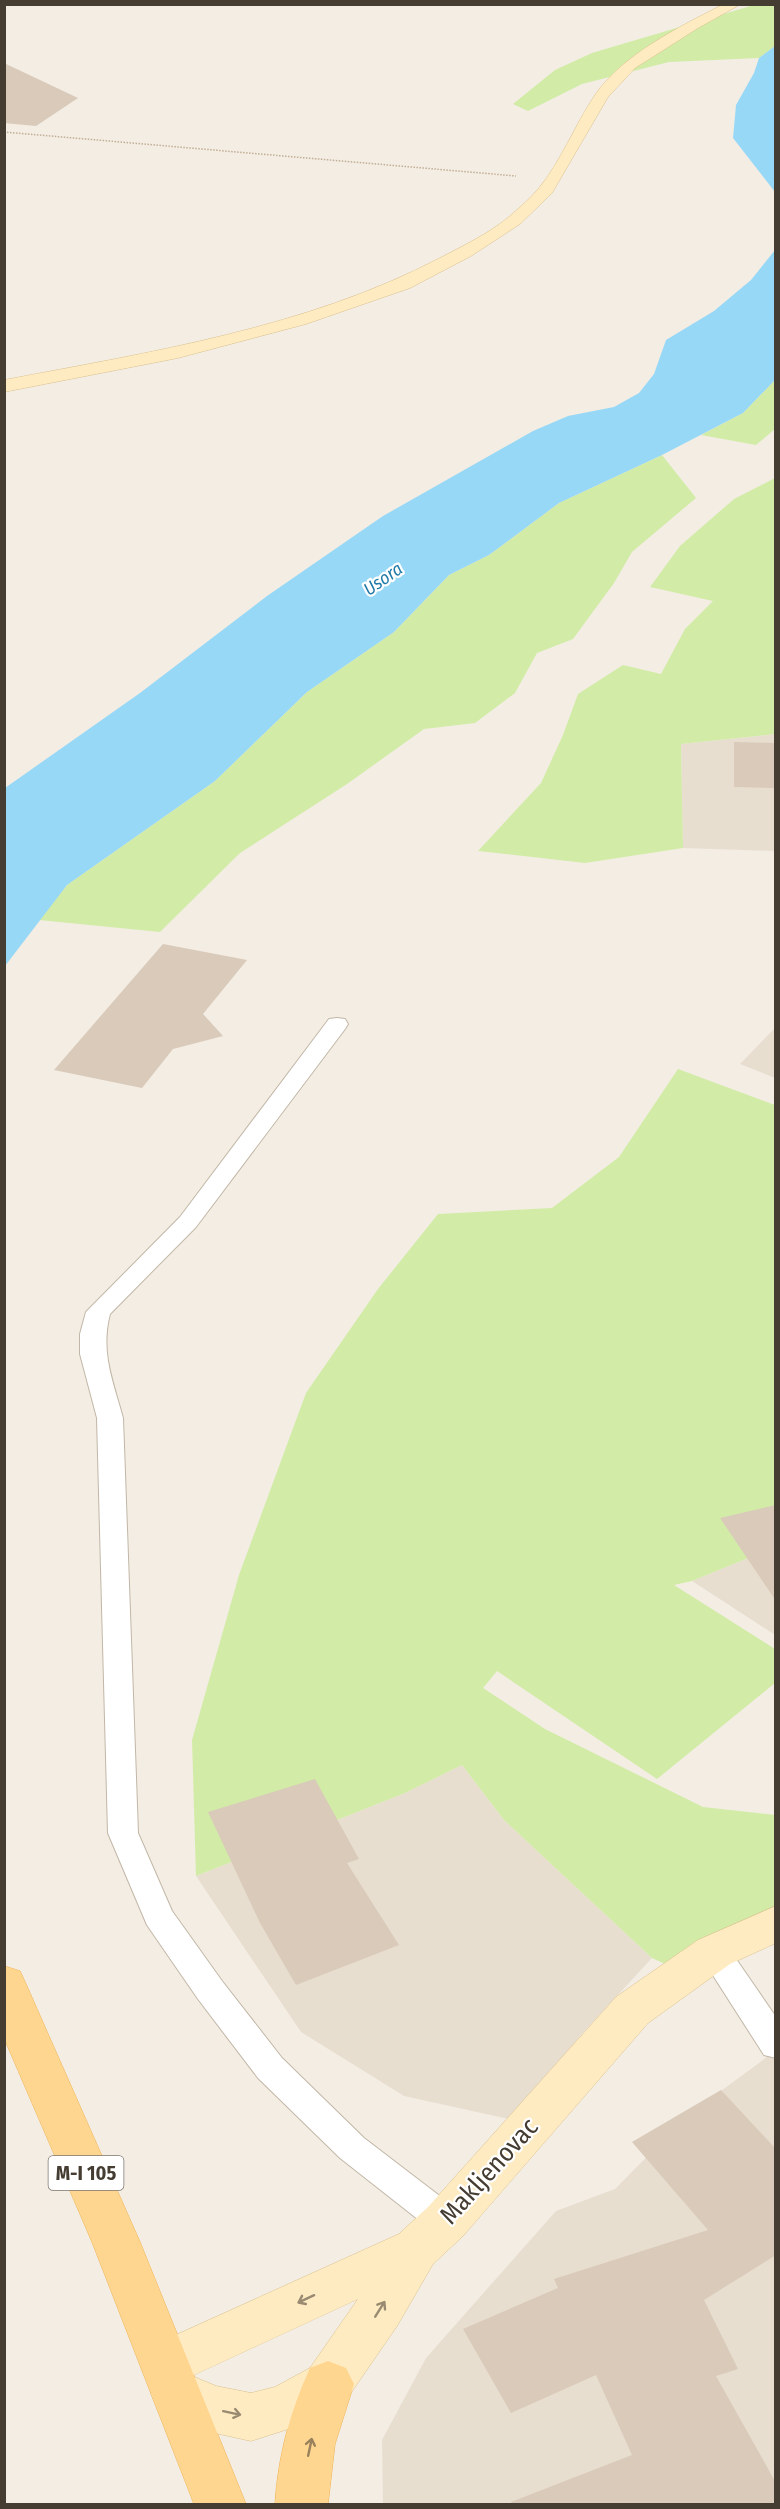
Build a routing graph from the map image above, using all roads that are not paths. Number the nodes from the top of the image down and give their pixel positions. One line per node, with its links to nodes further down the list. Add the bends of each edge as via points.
1 (735, 4): 2 (street, via 630,64 602,95 546,190 514,221 404,284 300,320 171,354)
2 (4, 386)
3 (338, 1024): 8 (lane, via 188,1222 98,1312 92,1334 93,1354 110,1418 123,1833 159,1916 210,1990 270,2068 352,2148)
4 (776, 1923): 5 (street, Makljenovac)
5 (714, 1952): 7 (lane); 8 (street, Makljenovac, via 632,2010)
6 (4, 1984): 9 (main road, M-I 105)
7 (776, 2045)
8 (431, 2235): 9 (street, Makljenovac, one-way to 9); 10 (street, one-way to 8)
9 (171, 2379): 10 (street, one-way to 10, via 215,2409 251,2417 286,2407); 11 (main road, M-I 105)
10 (328, 2384): 12 (main road, one-way to 10, via 309,2444)
11 (220, 2505)
12 (300, 2505)

